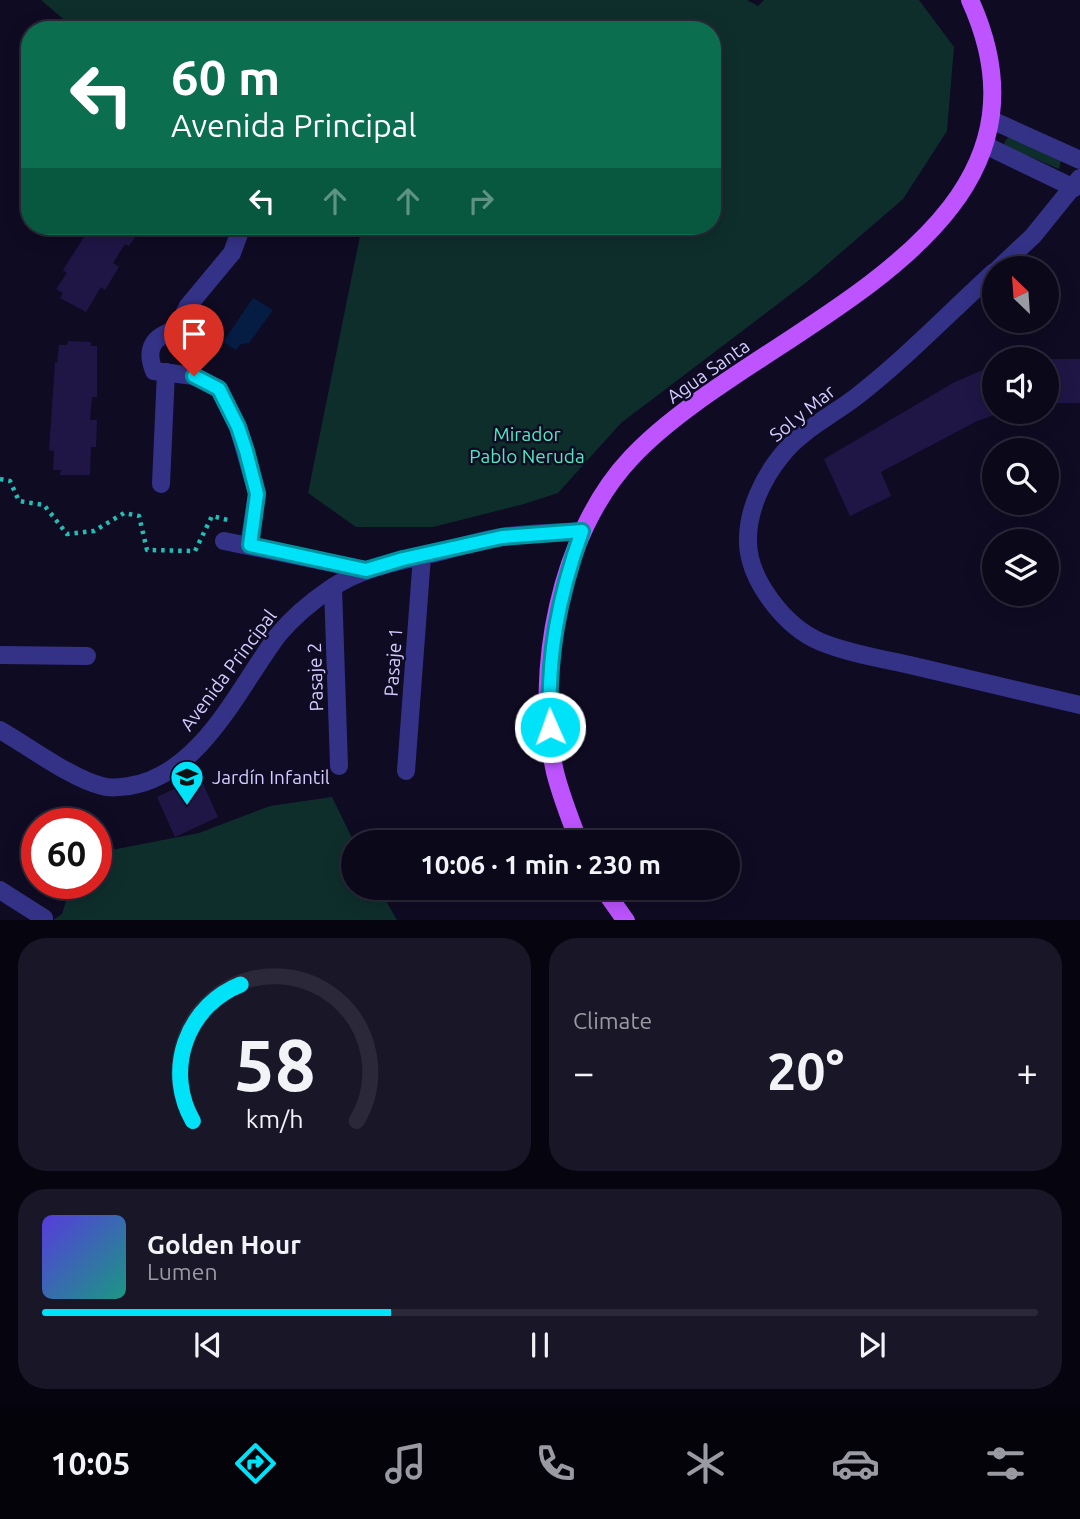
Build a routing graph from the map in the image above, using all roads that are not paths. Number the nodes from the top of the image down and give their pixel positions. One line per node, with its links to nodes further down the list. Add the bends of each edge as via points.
1 (970, 0): 2 (main road, Agua Santa, via 986,31 993,61 998,91)
2 (996, 122): 3 (main road, Agua Santa); 4 (street)
3 (989, 147): 5 (street); 13 (main road, Agua Santa, via 971,189 917,249 869,290 659,431 610,484)
4 (1080, 160)
5 (1077, 183): 7 (street)
6 (239, 235): 9 (street, via 232,253 188,306)
7 (1012, 256)
8 (982, 284): 21 (street, Sol y Mar, via 876,380 782,454 753,508 748,540 753,565 768,598 789,622 820,642)
9 (176, 330): 10 (street, via 188,340); 11 (street, via 153,342 149,359 154,371)
10 (190, 357)
11 (166, 372): 12 (street); 14 (street, via 194,376 219,389 238,427 257,494)
12 (161, 484)
13 (582, 531): 16 (street, Avenida Principal, via 502,537); 25 (main road, Agua Santa, via 560,603 548,687 555,770)
14 (251, 536): 15 (street); 17 (street)
15 (224, 541)
16 (422, 556): 17 (street, Avenida Principal); 24 (street, Pasaje 1)
17 (366, 570): 18 (street, Avenida Principal)
18 (333, 587): 22 (street, Avenida Principal, via 280,633 193,752 150,780 103,787); 23 (street, Pasaje 2)
19 (0, 655): 20 (street)
20 (86, 656)
21 (1080, 705)
22 (0, 730)
23 (339, 766)
24 (406, 771)
25 (574, 830)
26 (0, 890): 28 (street)
27 (611, 900): 29 (main road)
28 (44, 918)
29 (626, 920)

